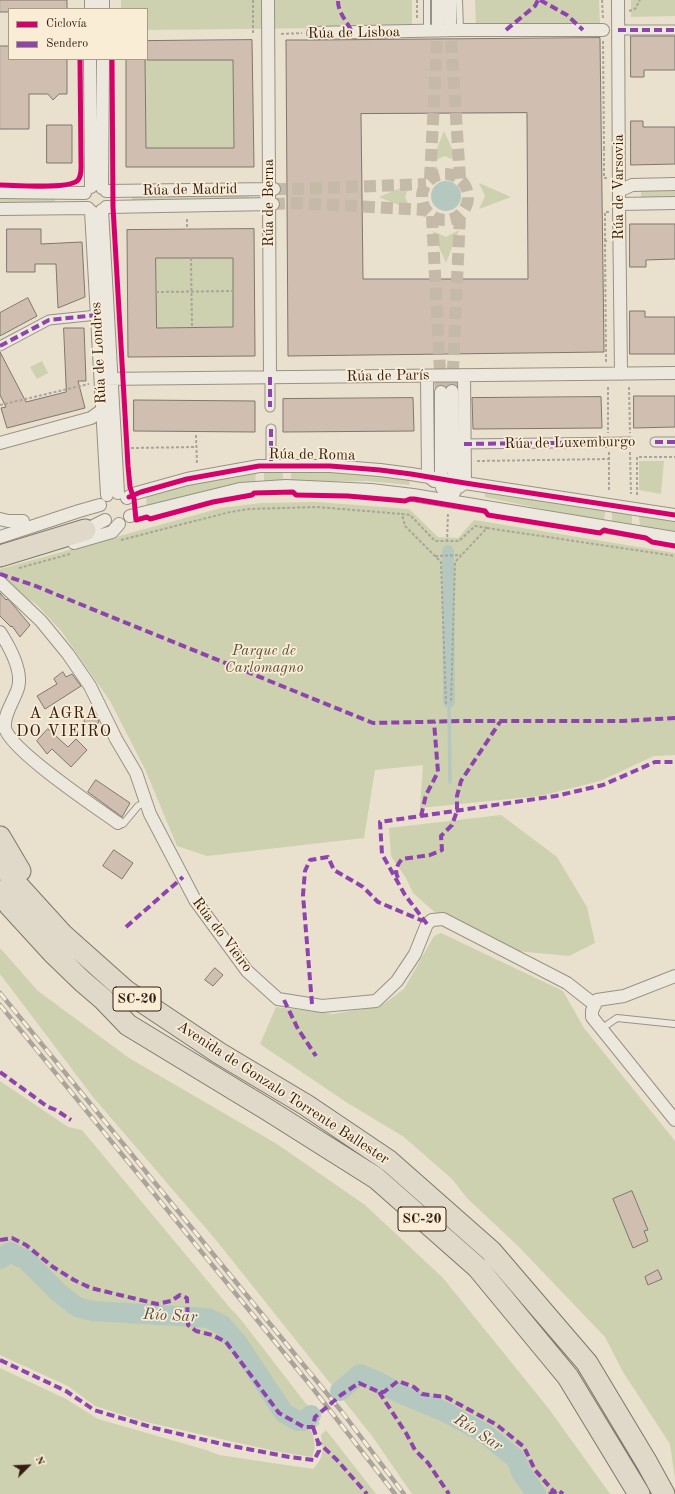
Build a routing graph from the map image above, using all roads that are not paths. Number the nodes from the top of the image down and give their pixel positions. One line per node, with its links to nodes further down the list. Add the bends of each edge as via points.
1 (268, 0): 17 (street, Rúa de Berna)
2 (427, 0): 12 (lane)
3 (438, 0): 7 (street)
4 (450, 0): 8 (street)
5 (459, 0): 8 (lane)
6 (618, 0): 10 (street, Rúa de Varsovia)
7 (438, 24)
8 (455, 27): 9 (street, Rúa de Lisboa); 12 (street, Rúa de Lisboa)
9 (603, 30)
10 (618, 30): 11 (street); 19 (street, Rúa de Varsovia)
11 (675, 30)
12 (422, 31): 13 (street, Rúa de Lisboa)
13 (313, 33)
14 (90, 60): 18 (street, Rúa de Londres)
15 (102, 60): 18 (street, Rúa de Londres)
16 (675, 184): 19 (street, via 632,185)
17 (271, 189): 18 (street, Rúa de Madrid); 22 (street, Rúa de Berna)
18 (96, 190): 20 (street, Rúa de Madrid); 25 (street, Rúa de Londres, via 108,197); 25 (street, Rúa de Londres, via 84,201)
19 (619, 191): 23 (street, Rúa de Varsovia)
20 (0, 192)
21 (675, 203): 23 (street)
22 (271, 204): 25 (street, Rúa de Madrid); 32 (street, Rúa de Berna)
23 (619, 204): 29 (street, Rúa de Varsovia)
24 (0, 209): 25 (street, Rúa de Madrid)
25 (97, 209): 26 (street, Rúa de Londres); 33 (street, Rúa de Londres)
26 (97, 314): 27 (street, via 49,320); 33 (street, Rúa de Londres)
27 (0, 346)
28 (675, 373): 29 (street, Rúa de París)
29 (621, 374): 30 (street, Rúa de París)
30 (464, 375): 31 (street, Rúa de París); 42 (street)
31 (427, 376): 32 (street, Rúa de París); 44 (street)
32 (270, 377): 33 (street, Rúa de París); 35 (street, Rúa de Berna)
33 (106, 379): 36 (street, Rúa de Londres); 47 (street, Rúa de Londres)
34 (446, 392): 45 (street)
35 (270, 407)
36 (102, 410): 41 (street, via 91,418); 47 (street, Rúa de Londres)
37 (271, 429): 43 (street)
38 (630, 442): 42 (street, Rúa de Luxemburgo)
39 (655, 442): 40 (street, Rúa de Luxemburgo)
40 (675, 442)
41 (0, 443)
42 (464, 444): 45 (street)
43 (271, 466): 44 (street, Rúa de Roma, via 330,466); 47 (street, Rúa de Roma, via 187,479)
44 (428, 476): 45 (street, Rúa de Roma)
45 (452, 486): 46 (street, Rúa de Roma, via 374,486); 48 (street, Rúa de Roma); 50 (street, Rúa de Roma)
46 (358, 489): 49 (street, Rúa de Roma, via 286,486 240,489); 50 (street, Rúa de Roma, via 413,495)
47 (113, 498): 49 (street, via 132,507); 52 (street, via 100,511); 55 (street, Rúa de Roma)
48 (675, 515)
49 (130, 516): 54 (street, Rúa de Roma)
50 (542, 517): 58 (street, Rúa de Roma)
51 (0, 518): 53 (street)
52 (105, 520): 54 (street); 55 (street, Rúa de Roma)
53 (23, 521): 55 (street, Rúa de Roma, via 54,512); 56 (street, Rúa de Roma)
54 (119, 524): 55 (street, Rúa de Roma, via 112,532)
55 (87, 526): 57 (street, Rúa de Roma); 59 (street, Rúa de Roma); 60 (highway); 61 (street, Rúa de Roma)
56 (0, 529)
57 (0, 537)
58 (675, 538)
59 (0, 546)
60 (8, 563)
61 (0, 564)
62 (0, 582): 64 (street, Rúa do Vieiro, via 41,621 90,686 136,773)
63 (0, 632): 65 (street, via 8,644 18,676 18,687 6,718 5,728 10,738 29,758)
64 (146, 802): 65 (lane, via 138,806 123,824); 72 (street, Rúa do Vieiro, via 195,900 247,971 278,999 322,1006 376,1001 397,982 415,954 427,924 432,920 443,919 567,983)
65 (118, 824)
66 (0, 837): 70 (highway)
67 (0, 860): 70 (highway, Avenida de Gonzalo Torrente Ballester / SC-20, via 13,880)
68 (0, 891): 74 (highway, Avenida de Gonzalo Torrente Ballester / SC-20, via 10,906 53,953)
69 (0, 914): 74 (highway, via 88,1001)
70 (62, 934): 78 (highway, Avenida de Gonzalo Torrente Ballester / SC-20, via 126,991 219,1054 306,1105 389,1161 491,1251 586,1363)
71 (675, 976): 72 (street, via 624,996 597,1000)
72 (595, 1004): 75 (street, via 592,1017)
73 (675, 1024): 75 (lane, via 617,1018)
74 (128, 1025): 77 (highway, Avenida de Gonzalo Torrente Ballester / SC-20, via 376,1178 478,1268 568,1377)
75 (601, 1029): 76 (street)
76 (675, 1120)
77 (639, 1494)
78 (664, 1494)

